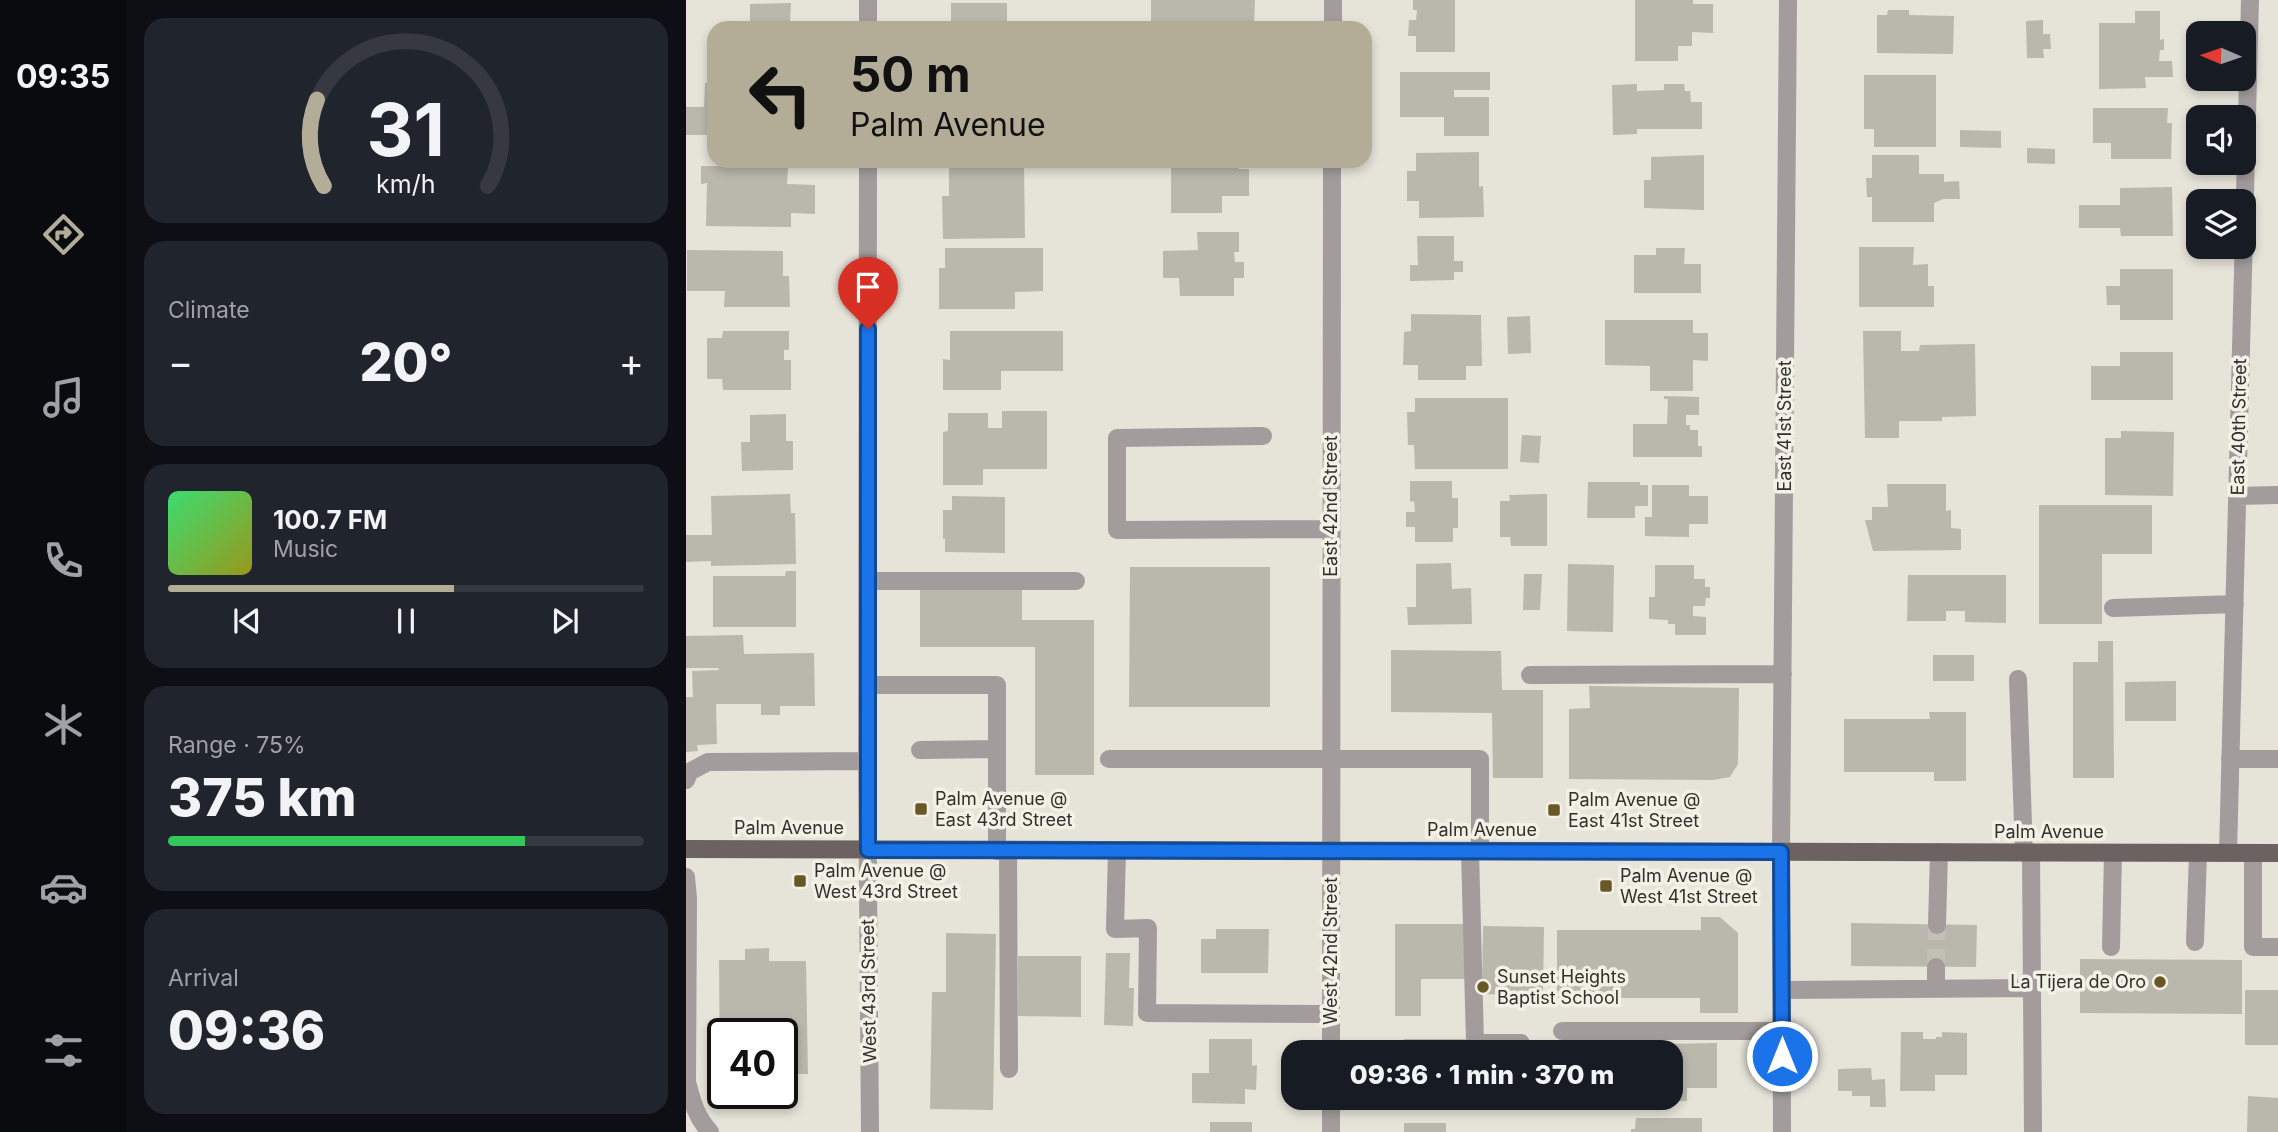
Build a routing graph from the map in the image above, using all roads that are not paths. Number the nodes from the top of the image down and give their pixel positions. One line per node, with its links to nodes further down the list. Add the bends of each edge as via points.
1 (868, 0): 5 (street)
2 (1333, 0): 6 (street)
3 (1788, 0): 18 (street, East 41st Street)
4 (2250, 0): 11 (street, East 40th Street)
5 (868, 21)
6 (1333, 21)
7 (868, 168): 13 (street, West 43rd Street)
8 (1332, 168): 12 (street, East 42nd Street)
9 (1263, 436): 12 (street, via 1117,438 1117,530)
10 (2278, 495): 11 (street)
11 (2237, 496): 15 (street, East 40th Street)
12 (1331, 528): 24 (street, East 42nd Street)
13 (868, 580): 14 (street); 20 (street, West 43rd Street)
14 (1076, 581)
15 (2235, 604): 16 (street); 25 (street, East 40th Street)
16 (2112, 608)
17 (1530, 674): 18 (street)
18 (1783, 674): 35 (street, East 41st Street)
19 (2018, 678): 37 (street)
20 (868, 685): 21 (street, via 997,685); 27 (street, West 43rd Street)
21 (998, 749): 22 (street); 32 (street)
22 (920, 750)
23 (1109, 759): 24 (street)
24 (1331, 759): 33 (street, East 42nd Street); 34 (street, via 1480,759)
25 (2230, 759): 26 (street); 40 (street, East 40th Street)
26 (2278, 759)
27 (867, 761): 28 (street, via 708,762 689,772); 30 (street, West 43rd Street)
28 (686, 780)
29 (686, 849): 30 (main road, Palm Avenue)
30 (868, 850): 32 (main road, Palm Avenue); 60 (street, West 43rd Street)
31 (1117, 850): 32 (main road, Palm Avenue); 33 (main road, Palm Avenue); 52 (street, via 1115,929 1148,928 1147,1013)
32 (1003, 851): 57 (street)
33 (1330, 851): 34 (main road, Palm Avenue); 52 (street, West 42nd Street)
34 (1475, 851): 35 (main road, Palm Avenue); 56 (street)
35 (1781, 852): 36 (main road, Palm Avenue); 51 (street, East 41st Street)
36 (1940, 852): 37 (main road, Palm Avenue); 44 (street)
37 (2028, 853): 38 (main road, Palm Avenue); 49 (street)
38 (2113, 853): 39 (main road, Palm Avenue); 46 (street)
39 (2198, 853): 40 (main road, Palm Avenue); 45 (street)
40 (2228, 853): 41 (main road, Palm Avenue)
41 (2253, 853): 42 (main road, Palm Avenue); 47 (street, via 2253,947)
42 (2278, 853)
43 (686, 877): 59 (street, via 687,1082 694,1107)
44 (1937, 925)
45 (2195, 942)
46 (2111, 947)
47 (2278, 947)
48 (1936, 967): 50 (street)
49 (2032, 988): 50 (street); 63 (street)
50 (1936, 989): 51 (street)
51 (1782, 990): 54 (street, East 41st Street)
52 (1331, 1014): 55 (street, West 42nd Street)
53 (1562, 1031): 54 (street)
54 (1782, 1031): 62 (street, East 41st Street)
55 (1331, 1040)
56 (1475, 1040)
57 (1009, 1069)
58 (1331, 1110): 61 (street)
59 (709, 1132)
60 (870, 1132)
61 (1331, 1132)
62 (1782, 1132)
63 (2033, 1132)

